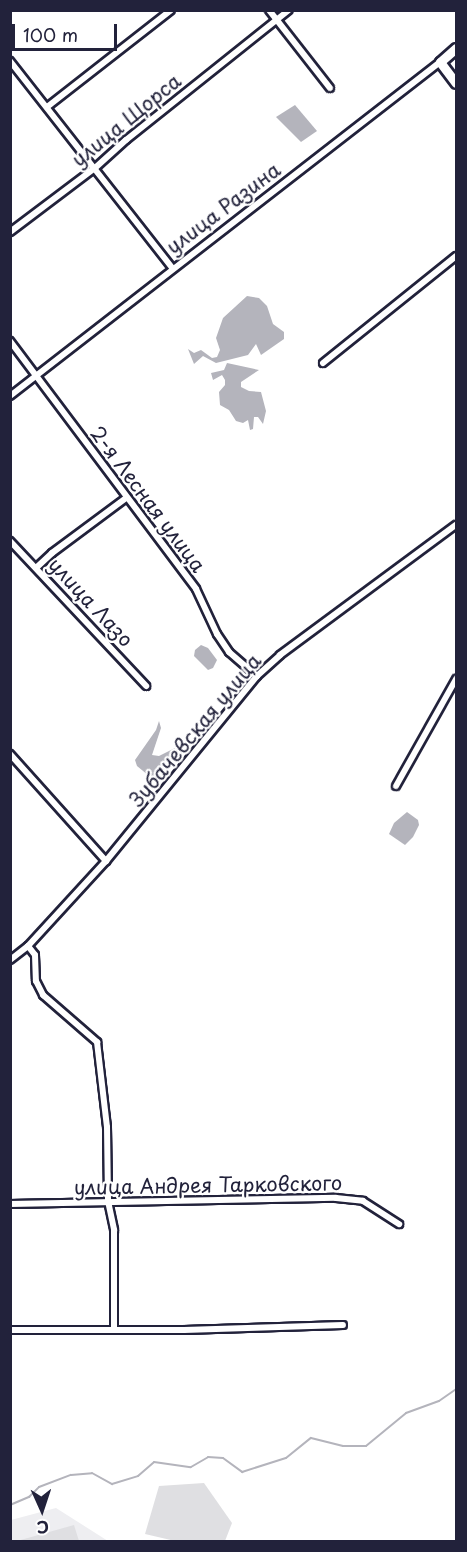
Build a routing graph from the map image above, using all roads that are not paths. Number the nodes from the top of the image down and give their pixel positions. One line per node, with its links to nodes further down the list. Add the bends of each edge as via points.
1 (171, 10): 10 (street)
2 (269, 10): 4 (street)
3 (289, 10): 4 (street, улица Щорса)
4 (277, 21): 9 (street); 11 (street, улица Щорса)
5 (456, 48): 7 (street, улица Разина)
6 (10, 61): 10 (street)
7 (440, 62): 8 (street); 14 (street, улица Разина)
8 (456, 83)
9 (330, 88)
10 (47, 107): 11 (street)
11 (95, 168): 12 (street, улица Щорса); 14 (street)
12 (10, 232)
13 (456, 256): 16 (street)
14 (173, 269): 17 (street, улица Разина)
15 (10, 341): 17 (street, 2-я Лесная улица)
16 (323, 363)
17 (36, 377): 18 (street, улица Разина); 19 (street, 2-я Лесная улица)
18 (10, 396)
19 (126, 498): 22 (street); 23 (street, 2-я Лесная улица, via 196,590 229,652)
20 (456, 525): 23 (street, Зубачевская улица)
21 (10, 541): 22 (street, улица Лазо)
22 (36, 568): 25 (street, улица Лазо)
23 (257, 676): 28 (street, Зубачевская улица)
24 (456, 679): 27 (street)
25 (146, 686)
26 (10, 754): 28 (street)
27 (396, 786)
28 (106, 861): 29 (street, Зубачевская улица)
29 (28, 945): 30 (street, Зубачевская улица); 31 (street, via 35,955 36,981 43,995 97,1042 107,1127)
30 (10, 960)
31 (108, 1201): 32 (street, улица Андрея Тарковского); 33 (street, улица Андрея Тарковского, via 336,1198 363,1201); 36 (street, via 114,1230)
32 (10, 1204)
33 (399, 1224)
34 (343, 1325): 36 (street)
35 (10, 1330): 36 (street)
36 (114, 1330)

